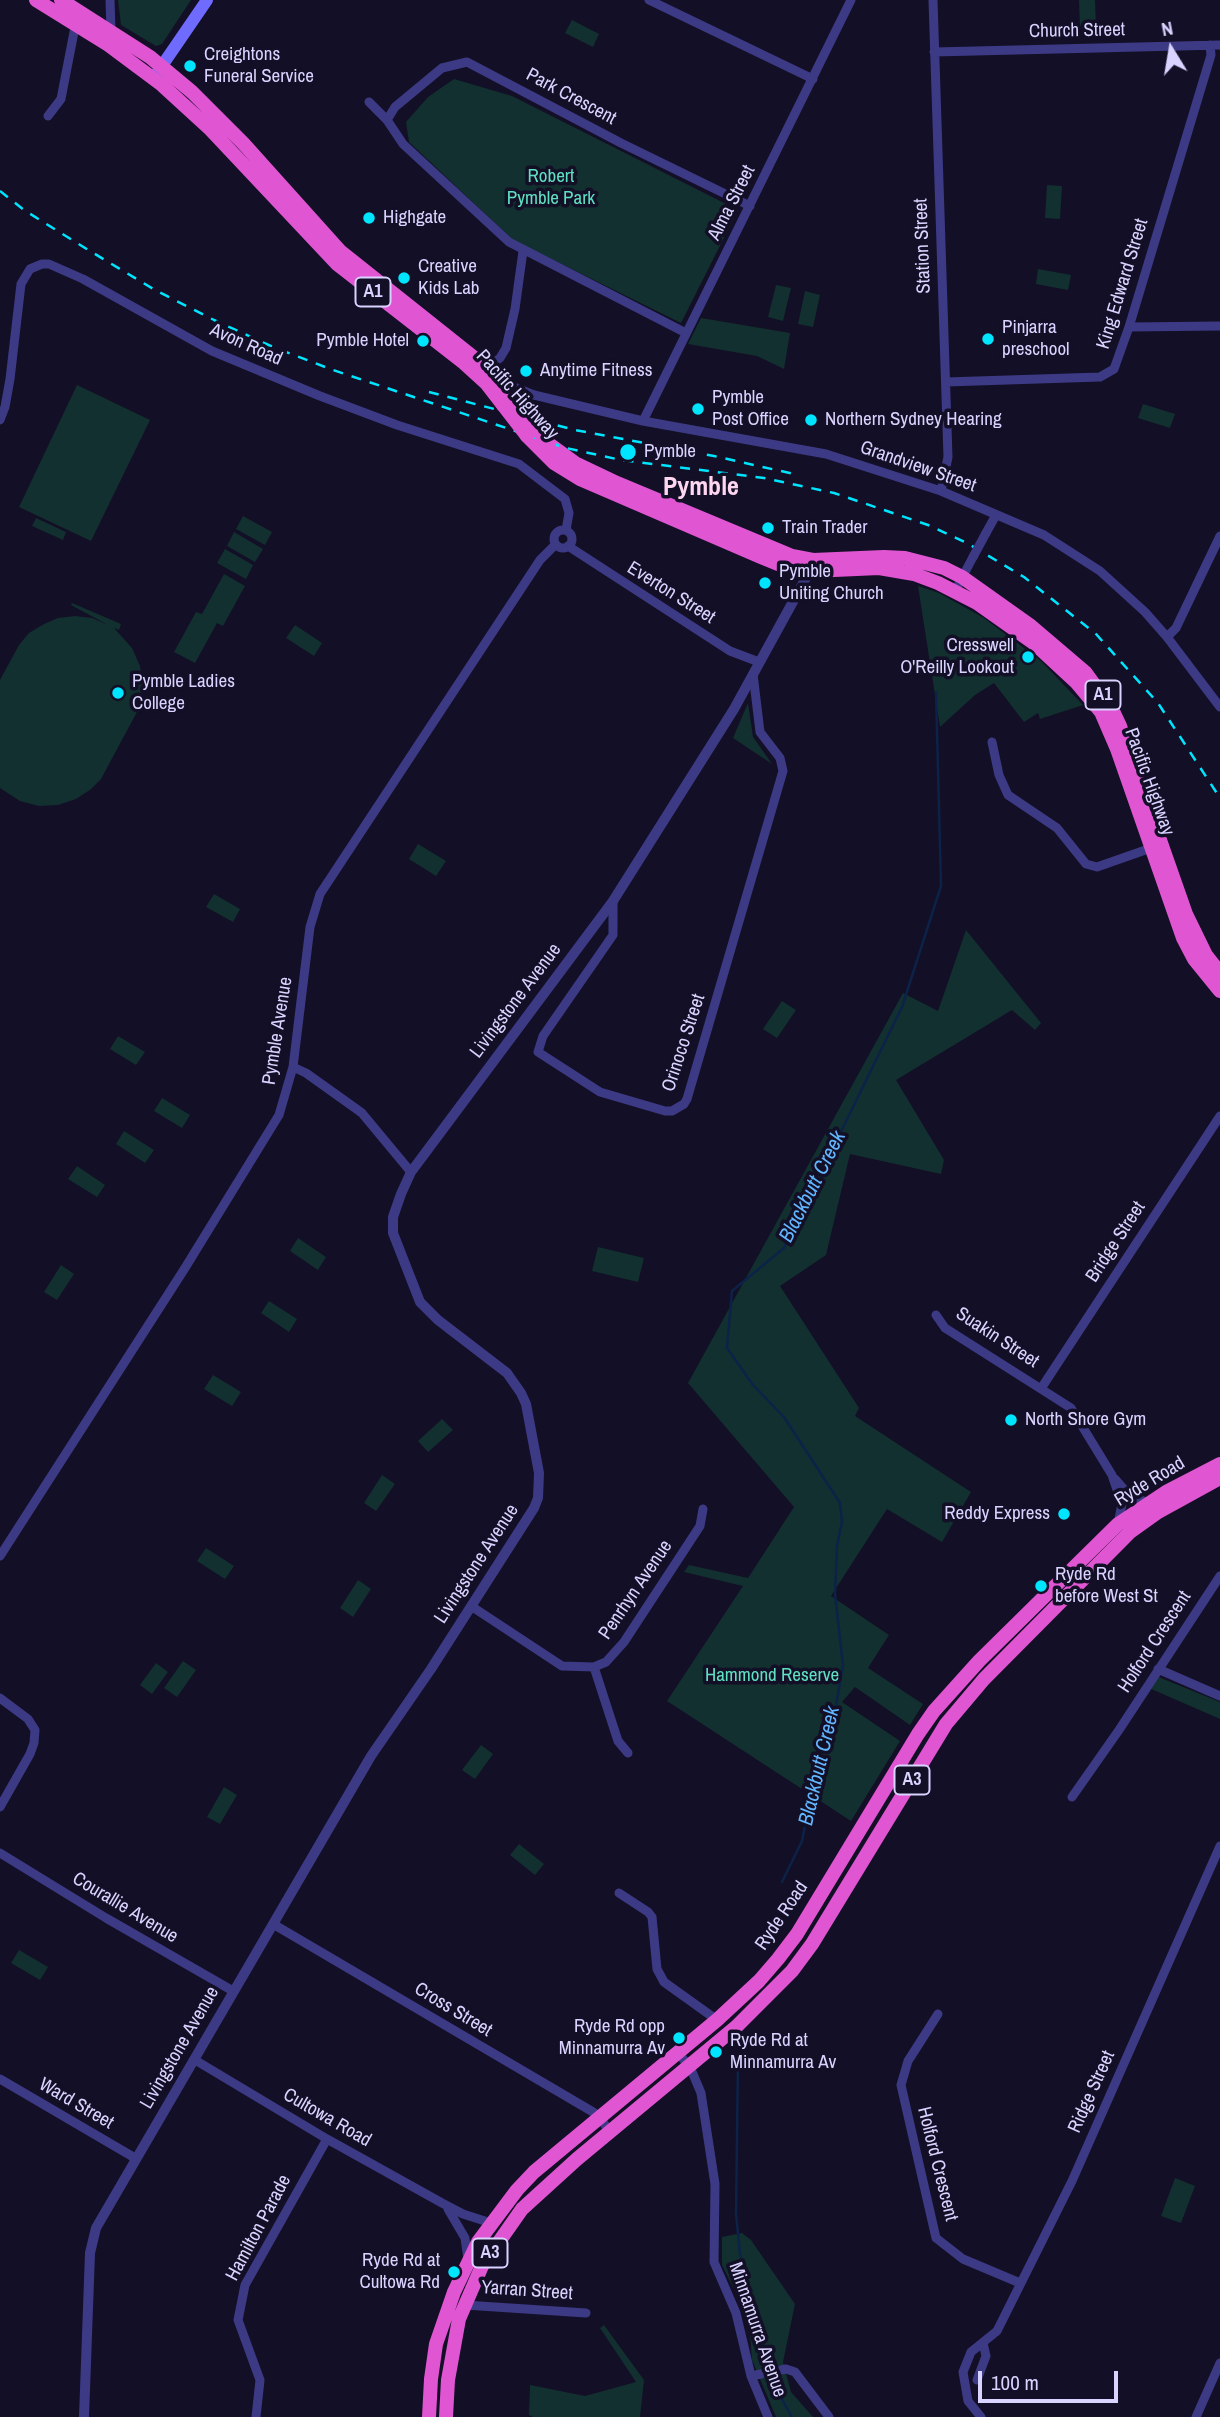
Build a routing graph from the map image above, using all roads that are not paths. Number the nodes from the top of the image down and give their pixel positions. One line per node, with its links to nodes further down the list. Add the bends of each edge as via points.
1 (37, 0): 8 (highway, Pacific Highway / A1)
2 (61, 0): 9 (highway, Pacific Highway / A1)
3 (110, 0): 9 (street)
4 (207, 0): 12 (main road)
5 (649, 0): 14 (street)
6 (851, 0): 14 (street, Alma Street)
7 (933, 0): 11 (street, Station Street)
8 (78, 25): 13 (highway, Pacific Highway / A1); 16 (street, via 61,99)
9 (111, 30): 12 (highway, Pacific Highway / A1)
10 (1215, 45): 11 (street, Church Street); 21 (street, King Edward Street)
11 (934, 52): 25 (street, Station Street)
12 (163, 67): 13 (main road); 23 (highway, Pacific Highway / A1, via 227,126 340,251)
13 (152, 78): 36 (highway, Pacific Highway / A1, bridge, via 209,128 337,264 486,383 554,463 595,486 783,566)
14 (813, 79): 18 (street, Alma Street)
15 (369, 102): 17 (street)
16 (48, 116)
17 (387, 120): 18 (street, Park Crescent, via 395,107 442,68 467,62); 19 (street, via 403,144)
18 (750, 206): 22 (street, Alma Street)
19 (523, 251): 22 (street); 23 (street, via 506,348)
20 (1220, 326): 21 (street)
21 (1129, 327): 25 (street, King Edward Street, via 1118,362 1100,377)
22 (686, 333): 29 (street, Alma Street)
23 (487, 368): 24 (highway, Pacific Highway / A1)
24 (498, 381): 26 (street, Grandview Street); 27 (highway, Pacific Highway / A1)
25 (946, 382): 30 (street, Station Street, via 948,457)
26 (534, 395): 27 (street); 29 (street, Grandview Street)
27 (519, 407): 36 (highway, Pacific Highway / A1, bridge, via 549,444 575,463)
28 (0, 420): 32 (street, Avon Road, via 10,379 21,284 30,269 48,264 236,361 397,425 519,464 565,499 569,507)
29 (643, 421): 30 (street, Grandview Street, via 826,454)
30 (941, 491): 31 (street, Grandview Street)
31 (996, 514): 37 (street, bridge); 39 (street, Grandview Street, via 1044,535 1100,570)
32 (566, 530): 34 (street, Pymble Avenue, via 556,532); 35 (street, via 572,538)
33 (1220, 536): 39 (street, via 1176,628)
34 (555, 545): 35 (street); 48 (street, Pymble Avenue, via 540,560 320,894 310,927)
35 (568, 546): 40 (street, Everton Street, via 738,656)
36 (812, 566): 37 (highway, Pacific Highway / A1, via 905,558); 38 (highway, Pacific Highway / A1, via 897,570); 40 (street, Livingstone Avenue)
37 (962, 577): 38 (street); 44 (highway, Pacific Highway / A1, via 1064,652 1099,690 1119,726)
38 (955, 591): 44 (highway, Pacific Highway / A1, via 1035,644 1090,697 1111,733)
39 (1167, 637): 42 (street, Grandview Street)
40 (759, 662): 41 (street, Livingstone Avenue)
41 (753, 674): 45 (street, Livingstone Avenue); 45 (street, Orinoco Street, via 760,732 780,758 783,771 687,1099 672,1111 600,1092 538,1052 543,1036 613,936)
42 (1220, 707)
43 (992, 743): 44 (street, via 1008,795 1057,828 1086,864 1097,867)
44 (1156, 846): 46 (highway, Pacific Highway / A1, via 1196,936); 47 (highway, Pacific Highway / A1, via 1183,938)
45 (613, 901): 50 (street, Livingstone Avenue)
46 (1220, 973)
47 (1220, 991)
48 (293, 1067): 50 (street, via 362,1113); 62 (street, Pymble Avenue, via 279,1115)
49 (1220, 1116): 52 (street, Bridge Street)
50 (411, 1172): 64 (street, Livingstone Avenue, via 392,1226 412,1287 425,1309 514,1381 526,1404 538,1473 534,1508)
51 (936, 1315): 52 (street, Suakin Street, via 945,1328)
52 (1042, 1387): 55 (street, Suakin Street, via 1071,1408)
53 (1220, 1457): 58 (highway)
54 (1220, 1464): 58 (highway, Ryde Road / A3)
55 (1112, 1475): 59 (street, via 1128,1494); 61 (street, via 1122,1504)
56 (1220, 1478): 59 (highway, Ryde Road / A3)
57 (1220, 1487): 59 (highway)
58 (1166, 1492): 59 (highway, Ryde Road / A3)
59 (1153, 1507): 61 (highway, Ryde Road / A3); 81 (highway, Ryde Road / A3, via 969,1696 946,1724 792,1971)
60 (704, 1509): 65 (street, Penrhyn Avenue, via 699,1526 624,1642 606,1662)
61 (1118, 1524): 78 (highway, Ryde Road / A3, via 934,1711 797,1934 759,1981)
62 (0, 1556)
63 (1220, 1576): 66 (street, Holford Crescent)
64 (471, 1606): 65 (street, via 562,1666); 75 (street, Livingstone Avenue, via 371,1756)
65 (594, 1667): 69 (street, via 618,1741)
66 (1158, 1670): 67 (street); 70 (street, Holford Crescent)
67 (1220, 1696)
68 (0, 1698): 71 (street, via 28,1718 35,1730 30,1754)
69 (628, 1753)
70 (1072, 1797)
71 (0, 1807)
72 (1220, 1846): 90 (street, Ridge Street, via 1072,2181)
73 (0, 1853): 76 (street, Courallie Avenue)
74 (619, 1893): 78 (street, via 652,1917 657,1969 664,1982)
75 (273, 1924): 76 (street, Livingstone Avenue); 83 (street, Cross Street)
76 (233, 1991): 80 (street, Livingstone Avenue)
77 (938, 2014): 90 (street, Holford Crescent, via 908,2061 901,2085 936,2238 963,2259)
78 (717, 2020): 79 (highway, Ryde Road / A3)
79 (677, 2052): 81 (street, Minnamurra Avenue); 83 (highway, Ryde Road / A3)
80 (195, 2060): 85 (street, Cultowa Road); 86 (street, Livingstone Avenue)
81 (690, 2067): 84 (highway, Ryde Road / A3); 95 (street, Minnamurra Avenue, via 701,2093 715,2184 714,2262 736,2313)
82 (0, 2079): 86 (street, Ward Street)
83 (600, 2117): 84 (street, Cross Street); 88 (highway, Ryde Road / A3, via 534,2172)
84 (610, 2133): 91 (highway, Ryde Road / A3, via 522,2210 487,2258)
85 (327, 2139): 87 (street, Cultowa Road); 99 (street, Hamilton Parade, via 246,2285 238,2320 260,2380)
86 (135, 2158): 98 (street, Livingstone Avenue, via 92,2240)
87 (442, 2203): 88 (street, Cultowa Road); 89 (street, Cultowa Road, via 465,2238)
88 (491, 2222): 89 (highway, Ryde Road / A3)
89 (468, 2260): 100 (highway, Ryde Road / A3, via 436,2344)
90 (1020, 2283): 93 (street, Ridge Street, via 997,2331)
91 (466, 2305): 92 (street, Yarran Street); 101 (highway, Ryde Road / A3, via 452,2351)
92 (586, 2313)
93 (983, 2343): 96 (street, via 986,2356); 97 (street, Ridge Street, via 971,2353 963,2372 968,2401)
94 (1220, 2363): 104 (street)
95 (751, 2376): 102 (street, Minnamurra Avenue); 103 (street, via 786,2368 795,2372)
96 (977, 2380)
97 (980, 2415)
98 (84, 2417)
99 (256, 2417)
100 (429, 2417)
101 (446, 2417)
102 (768, 2417)
103 (829, 2417)
104 (1196, 2417)

